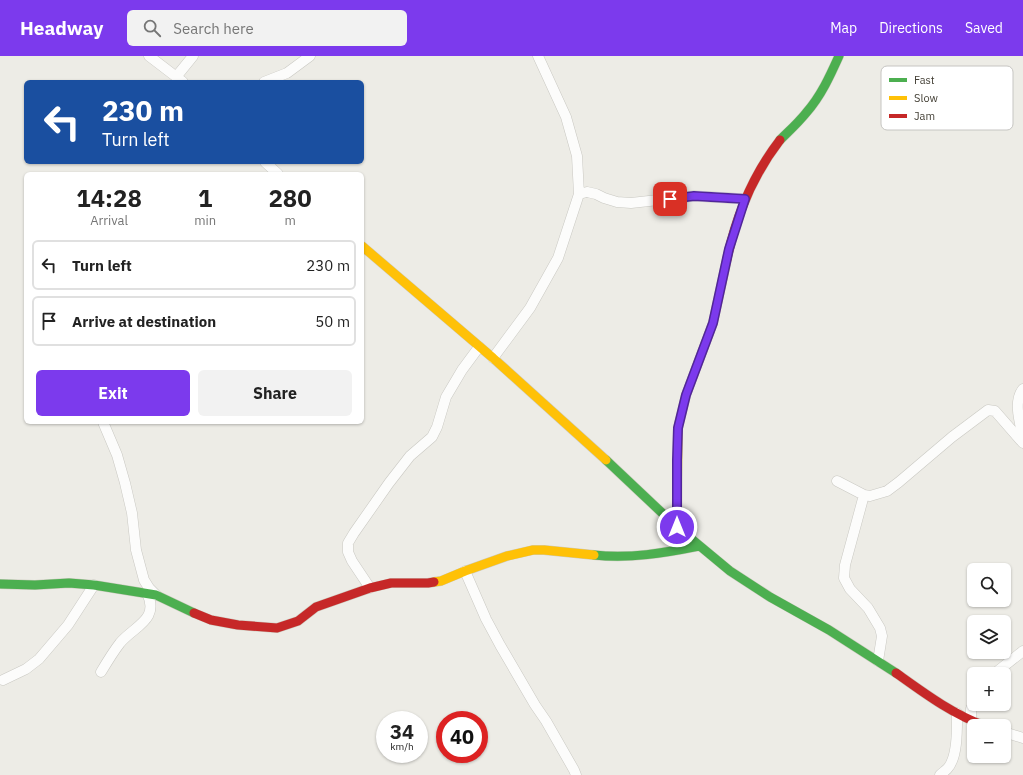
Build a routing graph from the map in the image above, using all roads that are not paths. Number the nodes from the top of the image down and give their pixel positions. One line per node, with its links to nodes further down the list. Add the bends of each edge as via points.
1 (149, 56): 7 (street)
2 (193, 56): 7 (street)
3 (310, 56): 6 (street)
4 (538, 56): 12 (street, via 567,122 577,156)
5 (839, 56): 13 (street, via 818,98 770,153)
6 (287, 72): 8 (street); 9 (street)
7 (179, 79)
8 (269, 80)
9 (282, 80)
10 (267, 164): 11 (street)
11 (276, 172)
12 (579, 194): 13 (street, via 587,192 617,202 631,203 694,196); 16 (street, via 558,258 530,308)
13 (745, 199): 23 (street, via 729,249 713,323 686,395 678,428)
14 (364, 248): 15 (street)
15 (479, 347): 16 (street); 28 (street, via 446,397 432,437 410,456 348,543 352,561)
16 (493, 358): 23 (street)
17 (1023, 389): 19 (street, via 1017,399)
18 (104, 424): 29 (street, via 126,483 136,550 144,580)
19 (1023, 437)
20 (1023, 443): 22 (street, via 995,411 988,410 893,486 870,496)
21 (838, 481): 22 (street)
22 (864, 495): 31 (street, via 845,565 844,578 880,628 882,636)
23 (677, 527): 24 (street)
24 (699, 546): 25 (street, via 665,553 622,557 532,550); 31 (street, via 730,571 770,597)
25 (465, 571): 28 (street, via 441,581 391,583); 39 (street, via 500,645)
26 (0, 584): 27 (street)
27 (94, 585): 29 (street); 34 (street, via 68,625 39,659 26,669)
28 (370, 588): 29 (street, via 316,607 298,621 277,628 211,620)
29 (151, 594): 33 (street, via 146,620 120,642)
30 (1023, 651): 32 (street)
31 (878, 661): 35 (street)
32 (1003, 667)
33 (101, 672)
34 (3, 680)
35 (957, 713): 36 (street); 40 (street, via 952,763)
36 (968, 719)
37 (1011, 734): 38 (street)
38 (1023, 738)
39 (576, 775)
40 (940, 775)

